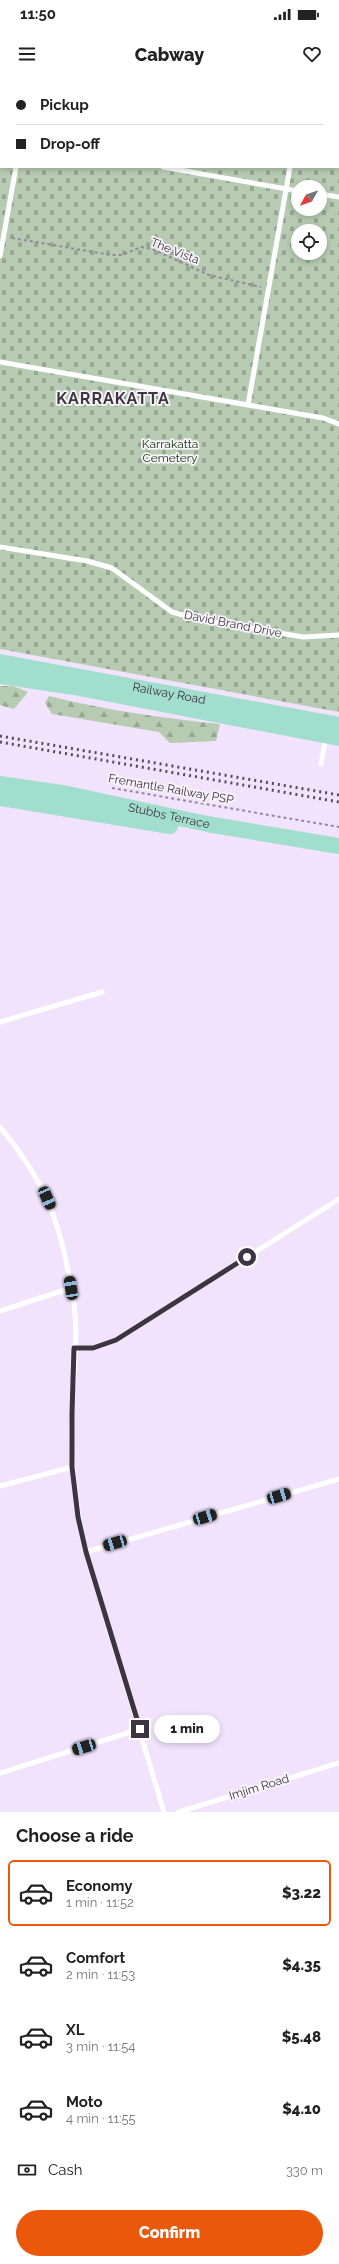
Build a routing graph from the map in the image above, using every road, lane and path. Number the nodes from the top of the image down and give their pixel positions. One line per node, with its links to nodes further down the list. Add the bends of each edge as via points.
1 (16, 168): 8 (lane)
2 (169, 168): 4 (lane)
3 (290, 168): 4 (lane)
4 (286, 189): 5 (lane); 10 (lane)
5 (291, 190)
6 (327, 195): 7 (lane)
7 (339, 197)
8 (3, 237): 9 (lane); 10 (path, The Vista, via 111,255 122,255 142,247 152,248 209,275)
9 (0, 256)
10 (268, 289): 12 (lane)
11 (0, 362): 12 (lane)
12 (248, 405): 13 (lane, via 323,418)
13 (339, 424)
14 (0, 547): 15 (lane, David Brand Drive, via 86,561 112,568 172,612 202,620 303,637)
15 (339, 634)
16 (0, 662): 18 (main road, Railway Road)
17 (0, 676): 18 (main road, Railway Road)
18 (333, 730): 19 (lane)
19 (321, 764)
20 (0, 784): 24 (main road, Stubbs Terrace, via 68,794 207,824)
21 (110, 788): 23 (path, Fremantle Railway PSP)
22 (0, 798): 25 (main road, Stubbs Terrace)
23 (339, 827)
24 (339, 846)
25 (339, 856)
26 (102, 992): 27 (lane)
27 (0, 1022)
28 (0, 1127): 30 (lane, via 24,1157 47,1198 58,1225)
29 (339, 1198): 32 (lane, via 116,1340 93,1348)
30 (71, 1288): 31 (lane); 32 (lane, via 76,1316)
31 (0, 1311)
32 (74, 1348): 33 (lane)
33 (72, 1467): 35 (lane); 36 (lane, via 76,1507)
34 (339, 1479): 36 (lane)
35 (0, 1486)
36 (86, 1552): 37 (lane)
37 (140, 1729): 39 (lane); 40 (lane)
38 (339, 1763): 41 (lane, Imjim Road)
39 (0, 1773)
40 (164, 1812)
41 (179, 1812)

